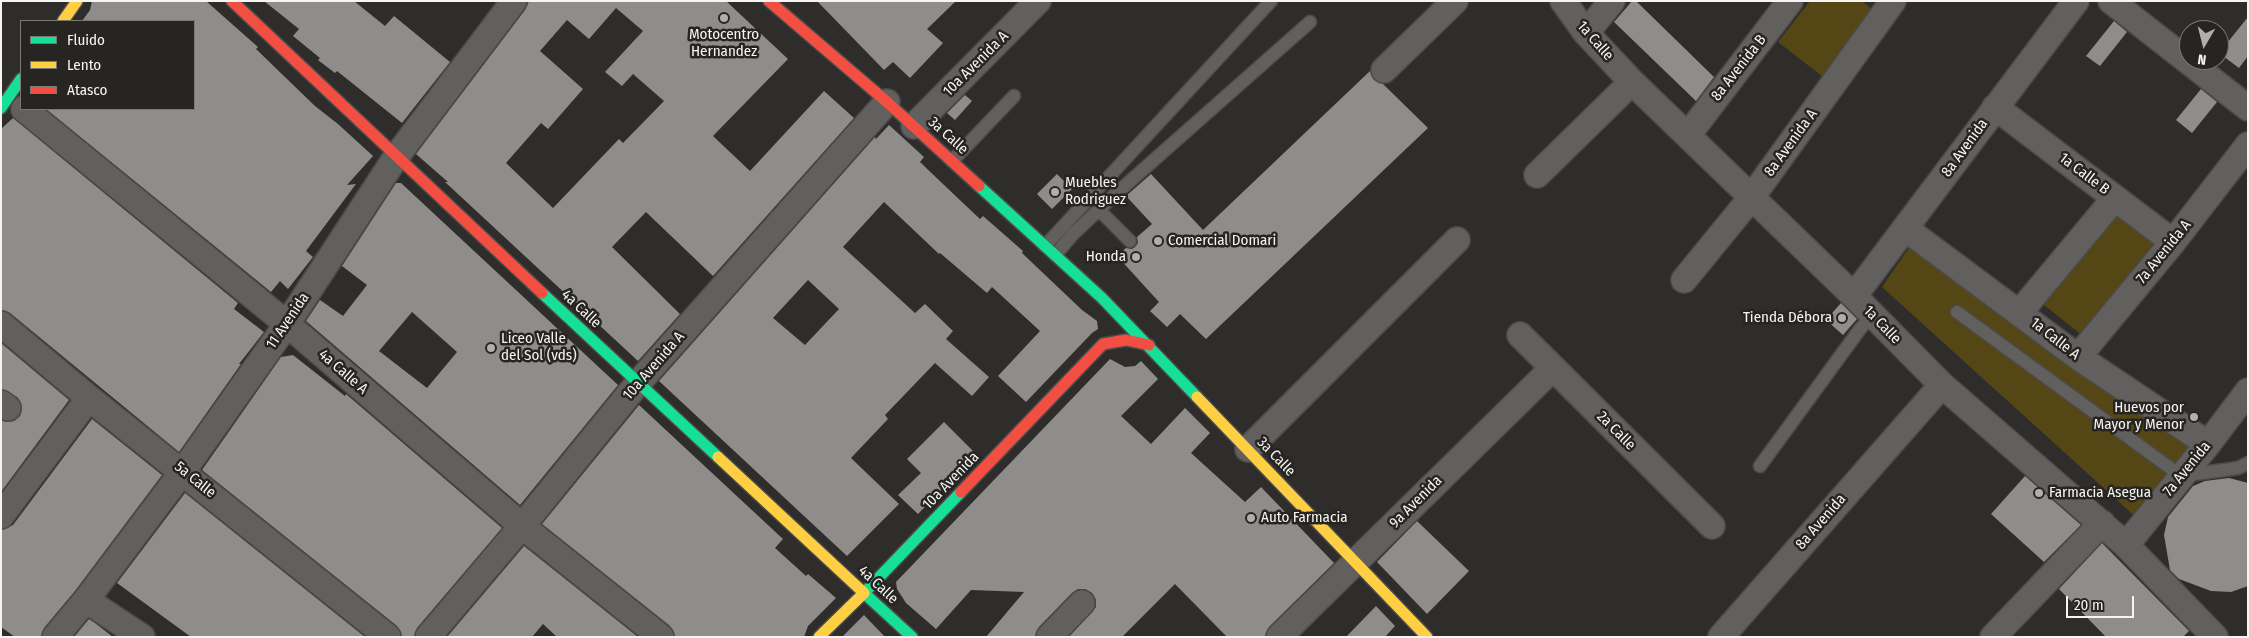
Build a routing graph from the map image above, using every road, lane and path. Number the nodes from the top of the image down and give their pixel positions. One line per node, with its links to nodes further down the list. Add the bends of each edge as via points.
1 (77, 1): 14 (main road)
2 (232, 1): 27 (main road, 4a Calle)
3 (514, 1): 27 (street, 11 Avenida)
4 (769, 1): 20 (main road, 3a Calle)
5 (1038, 1): 24 (street, 10a Avenida A)
6 (1271, 1): 37 (lane)
7 (1455, 1): 17 (street)
8 (1562, 1): 16 (street, 1a Calle)
9 (1612, 1): 16 (street)
10 (1790, 1): 25 (street, 8a Avenida B)
11 (2076, 1): 21 (street, 8a Avenida)
12 (2111, 1): 22 (street)
13 (1889, 3): 30 (street, 8a Avenida A)
14 (64, 20)
15 (1310, 22): 32 (lane)
16 (1586, 33): 18 (street, 1a Calle)
17 (1384, 70)
18 (1632, 82): 25 (street, 1a Calle); 29 (street)
19 (1014, 96): 28 (lane)
20 (887, 102): 24 (main road, 3a Calle); 52 (street, 10a Avenida A)
21 (1995, 107): 31 (street, 1a Calle B); 33 (street, 8a Avenida)
22 (2248, 108)
23 (27, 110): 46 (street, 4a Calle A)
24 (914, 126): 28 (main road, 3a Calle)
25 (1688, 134): 30 (street, 1a Calle)
26 (2248, 145): 36 (street, 7a Avenida A)
27 (396, 157): 46 (street, 11 Avenida); 52 (main road, 4a Calle)
28 (952, 161): 37 (main road, 3a Calle)
29 (1537, 175)
30 (1751, 198): 39 (street, 8a Avenida A); 40 (street, 1a Calle)
31 (2115, 198): 36 (street, 1a Calle B); 43 (street)
32 (1099, 210): 35 (lane); 38 (lane)
33 (1906, 229): 40 (street, 8a Avenida); 43 (street, 1a Calle A)
34 (1457, 240): 57 (street)
35 (1130, 241)
36 (2173, 242): 50 (street, 7a Avenida A)
37 (1045, 246): 38 (main road, 3a Calle)
38 (1055, 255): 41 (main road, 3a Calle)
39 (1684, 280)
40 (1854, 296): 44 (street, 1a Calle)
41 (1102, 298): 48 (main road, via 1107,324); 49 (main road, 3a Calle)
42 (1957, 312): 61 (lane)
43 (2020, 312): 50 (street, 1a Calle A)
44 (1872, 316): 53 (street, 1a Calle); 59 (lane)
45 (1, 324): 55 (street, 5a Calle)
46 (287, 324): 60 (street, 11 Avenida); 64 (street, 4a Calle A)
47 (1520, 335): 51 (street, 2a Calle)
48 (1103, 344): 49 (main road, via 1131,339); 68 (main road, 10a Avenida)
49 (1148, 345): 57 (main road, 3a Calle)
50 (2078, 357): 56 (street, 1a Calle A)
51 (1553, 368): 65 (street, 2a Calle); 67 (street, 9a Avenida)
52 (638, 383): 64 (street, 10a Avenida A); 68 (main road, 4a Calle)
53 (1942, 385): 63 (street, 1a Calle); 83 (street, 8a Avenida)
54 (2248, 390): 56 (street, 7a Avenida)
55 (89, 398): 60 (street, 5a Calle); 62 (street)
56 (2208, 444): 61 (street, 7a Avenida)
57 (1248, 449): 67 (main road, 3a Calle)
58 (2248, 463): 61 (lane, via 2238,468)
59 (1760, 466)
60 (183, 471): 69 (street, 11 Avenida); 75 (street, 5a Calle)
61 (2181, 476): 66 (street, 7a Avenida)
62 (1, 516)
63 (2102, 524): 66 (street, 1a Calle); 84 (street)
64 (522, 526): 76 (street, 10a Avenida A); 77 (street, 4a Calle A)
65 (1712, 526)
66 (2126, 545): 85 (street, 1a Calle)
67 (1355, 562): 81 (street, 9a Avenida); 82 (main road, 3a Calle)
68 (864, 593): 71 (main road, 4a Calle); 78 (main road, 10a Avenida)
69 (86, 600): 73 (street, 11 Avenida); 74 (street)
70 (1082, 603): 80 (street)
71 (899, 625): 72 (lane); 79 (main road, 4a Calle)
72 (889, 636)
73 (56, 637)
74 (142, 637)
75 (388, 637)
76 (428, 637)
77 (661, 637)
78 (819, 637)
79 (912, 637)
80 (1049, 637)
81 (1279, 637)
82 (1427, 637)
83 (1721, 637)
84 (1993, 637)
85 (2215, 637)

